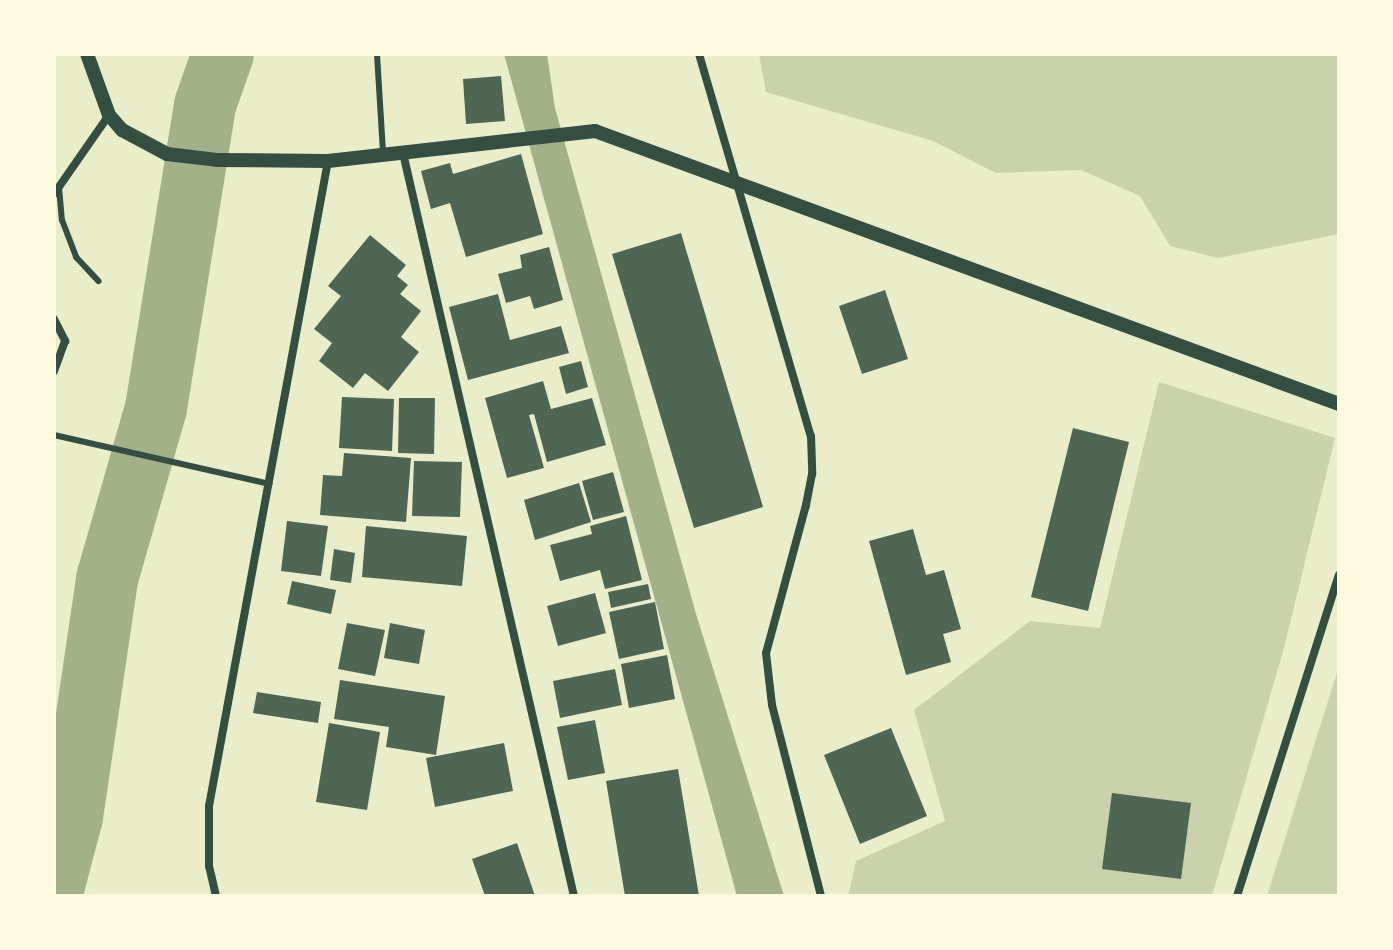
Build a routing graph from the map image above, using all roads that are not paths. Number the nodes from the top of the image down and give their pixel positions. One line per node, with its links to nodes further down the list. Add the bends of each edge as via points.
1 (87, 54): 4 (street)
2 (377, 54): 5 (lane)
3 (699, 54): 8 (street)
4 (109, 115): 7 (street, via 122,130 167,154); 9 (street)
5 (383, 153): 6 (street); 7 (street)
6 (403, 153): 8 (street, via 576,130 617,137); 18 (street)
7 (328, 161): 15 (street)
8 (733, 184): 13 (street); 19 (street, via 811,436 812,474 766,653 772,705)
9 (57, 191): 10 (lane, via 76,257)
10 (98, 281)
11 (54, 319): 12 (street, via 65,341)
12 (54, 371)
13 (1339, 404)
14 (54, 435): 15 (lane)
15 (271, 484): 17 (street, via 209,806 209,866)
16 (1339, 575): 20 (street)
17 (216, 896)
18 (574, 896)
19 (821, 896)
20 (1237, 896)

